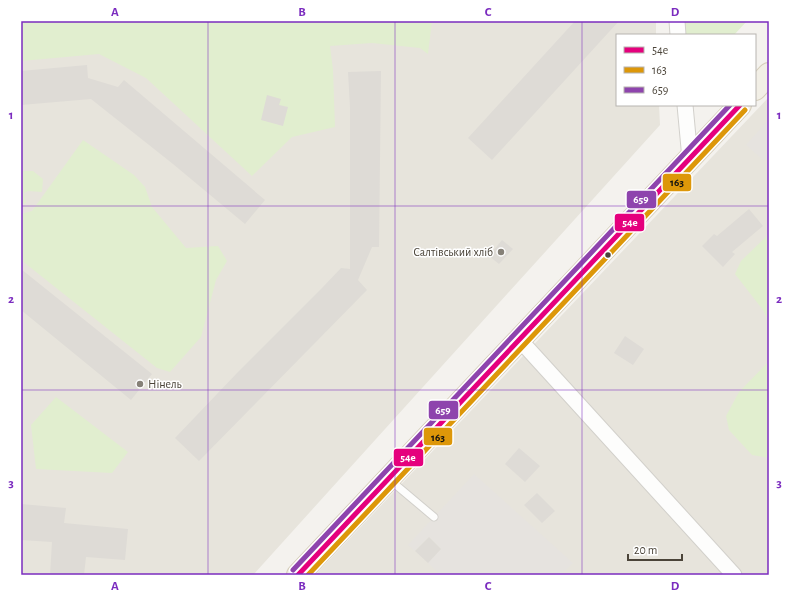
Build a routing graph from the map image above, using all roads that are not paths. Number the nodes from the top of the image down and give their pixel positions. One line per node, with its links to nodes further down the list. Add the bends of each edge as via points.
1 (677, 21): 2 (street)
2 (678, 34)
3 (769, 74): 4 (main road)
4 (756, 88)
5 (685, 106): 7 (street)
6 (739, 106): 7 (main road)
7 (690, 159): 8 (main road)
8 (519, 339): 9 (main road); 12 (street)
9 (388, 479): 10 (lane); 11 (main road)
10 (434, 517)
11 (298, 575)
12 (734, 575)

